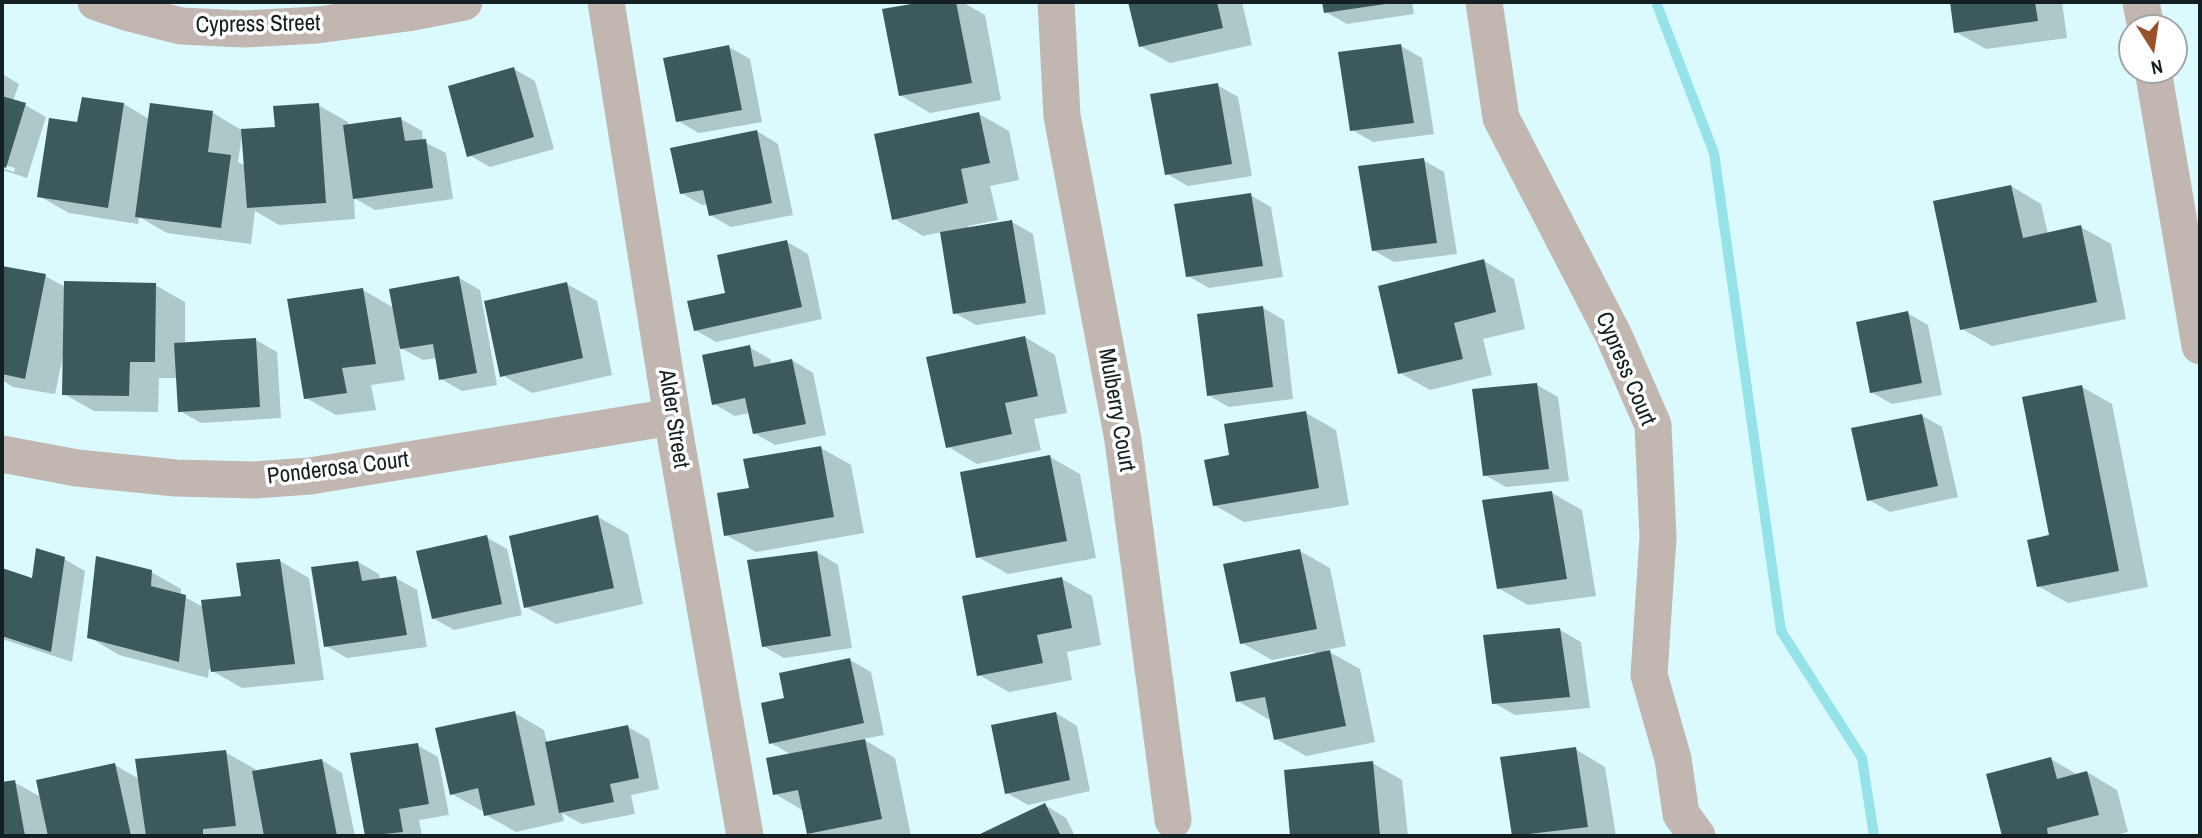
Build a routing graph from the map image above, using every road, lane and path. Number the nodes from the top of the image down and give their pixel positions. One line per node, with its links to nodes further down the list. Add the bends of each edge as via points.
1 (96, 2): 2 (street, Cypress Street, via 181,26 244,29 317,25)
2 (464, 2)
3 (606, 2): 8 (street, Alder Street)
4 (1056, 2): 10 (street, Mulberry Court, via 1062,116 1123,440)
5 (1484, 2): 12 (street, Cypress Court, via 1501,118 1614,336 1653,425 1658,537 1649,675 1673,759 1682,814)
6 (2155, 84): 7 (street)
7 (2200, 346)
8 (673, 417): 9 (street, Ponderosa Court, via 310,476 254,480 77,468); 11 (street, Alder Street)
9 (2, 454)
10 (1173, 820)
11 (745, 836)
12 (1697, 836)

